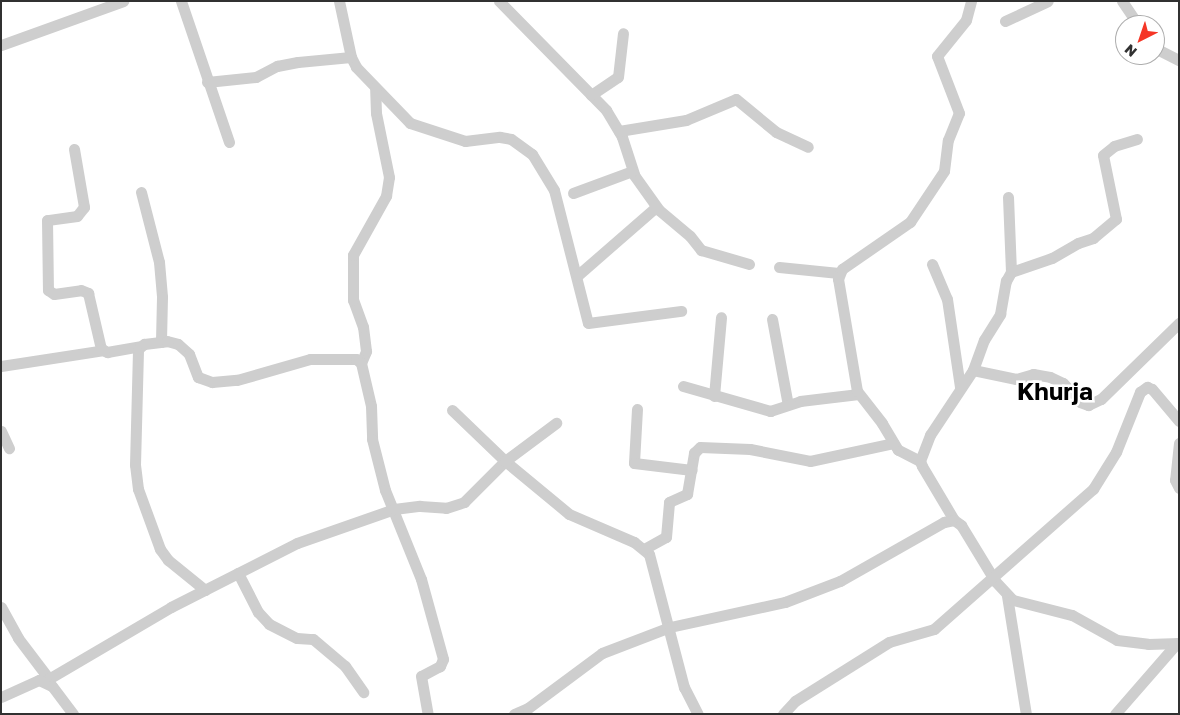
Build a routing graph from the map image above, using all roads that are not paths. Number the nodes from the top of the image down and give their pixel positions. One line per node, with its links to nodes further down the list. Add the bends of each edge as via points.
1 (122, 1): 11 (street)
2 (181, 1): 15 (street)
3 (339, 1): 13 (street)
4 (499, 1): 17 (street)
5 (971, 1): 32 (street, via 966,20 937,56 959,113 948,140 941,176 910,222)
6 (1048, 1): 9 (street)
7 (1122, 1): 8 (street)
8 (1131, 15)
9 (1005, 21)
10 (623, 33): 17 (street, via 618,77)
11 (1, 45)
12 (1165, 53): 14 (street)
13 (351, 57): 15 (street, via 298,62 277,66 256,77); 16 (street)
14 (1179, 60)
15 (208, 82): 20 (street)
16 (375, 88): 33 (street, via 416,127 465,141 511,139 532,154 554,190); 41 (street, via 376,113 389,176 386,196 353,255 353,300 363,327 366,351)
17 (591, 95): 18 (street)
18 (619, 131): 21 (street, via 686,120 736,100 776,132); 23 (street)
19 (1137, 139): 31 (street, via 1114,146 1103,155 1116,215 1114,222 1093,238 1052,258)
20 (229, 142)
21 (808, 147)
22 (74, 149): 40 (street, via 84,207 77,216 47,220 48,290 54,294 81,290 88,293 98,346)
23 (632, 171): 25 (street); 27 (street)
24 (141, 192): 38 (street, via 159,262)
25 (573, 193)
26 (1008, 197): 31 (street)
27 (656, 207): 28 (street, via 701,250); 33 (street)
28 (749, 264)
29 (932, 264): 45 (street, via 947,299)
30 (779, 267): 32 (street)
31 (1011, 272): 43 (street, via 1006,281 1000,314 984,340)
32 (839, 274): 46 (street, via 847,346)
33 (578, 275): 34 (street, via 588,323)
34 (680, 311)
35 (721, 317): 47 (street)
36 (772, 319): 48 (street)
37 (1179, 323): 43 (street, via 1101,400 1088,405 1080,402 1063,383 1050,377 1033,374 1016,379)
38 (161, 342): 39 (street); 41 (street, via 184,347 198,377 212,382 237,380 310,359 349,357)
39 (140, 346): 40 (street); 66 (street, via 137,357 135,465 138,489 160,549 168,560)
40 (104, 350): 42 (street)
41 (361, 363): 61 (street, via 371,406 377,463)
42 (1, 366)
43 (973, 370): 45 (street)
44 (683, 386): 47 (street)
45 (960, 388): 57 (street, via 930,435)
46 (859, 394): 48 (street); 54 (street)
47 (714, 396): 48 (street, via 770,411)
48 (788, 405)
49 (637, 409): 59 (street, via 634,463)
50 (452, 410): 58 (street)
51 (1179, 421): 65 (street, via 1152,389 1147,387 1140,392 1116,452 1093,489)
52 (556, 423): 58 (street)
53 (1, 431): 56 (street)
54 (893, 443): 57 (street, via 901,453); 59 (street, via 810,461 750,449 705,446 694,453)
55 (1179, 443): 60 (street, via 1175,480)
56 (9, 448)
57 (920, 461): 62 (street, via 924,475)
58 (505, 462): 61 (street, via 474,494 453,507); 63 (street, via 569,514)
59 (692, 470): 63 (street, via 687,494 669,502 666,537)
60 (1179, 488)
61 (394, 509): 64 (street, via 297,543); 76 (street, via 426,595 443,659 440,666 421,676)
62 (954, 520): 65 (street, via 961,525); 69 (street, via 944,522 832,585 784,602)
63 (644, 549): 69 (street, via 652,562)
64 (238, 573): 66 (street); 72 (street, via 258,612 269,624 297,638 313,639 345,666)
65 (992, 576): 67 (street); 79 (street, via 934,629 889,642 795,701)
66 (205, 590): 71 (street)
67 (1007, 596): 70 (street, via 1072,615 1117,640); 80 (street)
68 (1, 607): 71 (street)
69 (670, 627): 74 (street, via 602,653); 78 (street, via 684,687)
70 (1178, 643): 81 (street)
71 (47, 680): 73 (street, via 39,680); 75 (street)
72 (363, 692)
73 (1, 697)
74 (528, 711): 77 (street)
75 (73, 714)
76 (428, 714)
77 (514, 714)
78 (698, 714)
79 (783, 714)
80 (1026, 714)
81 (1115, 714)

